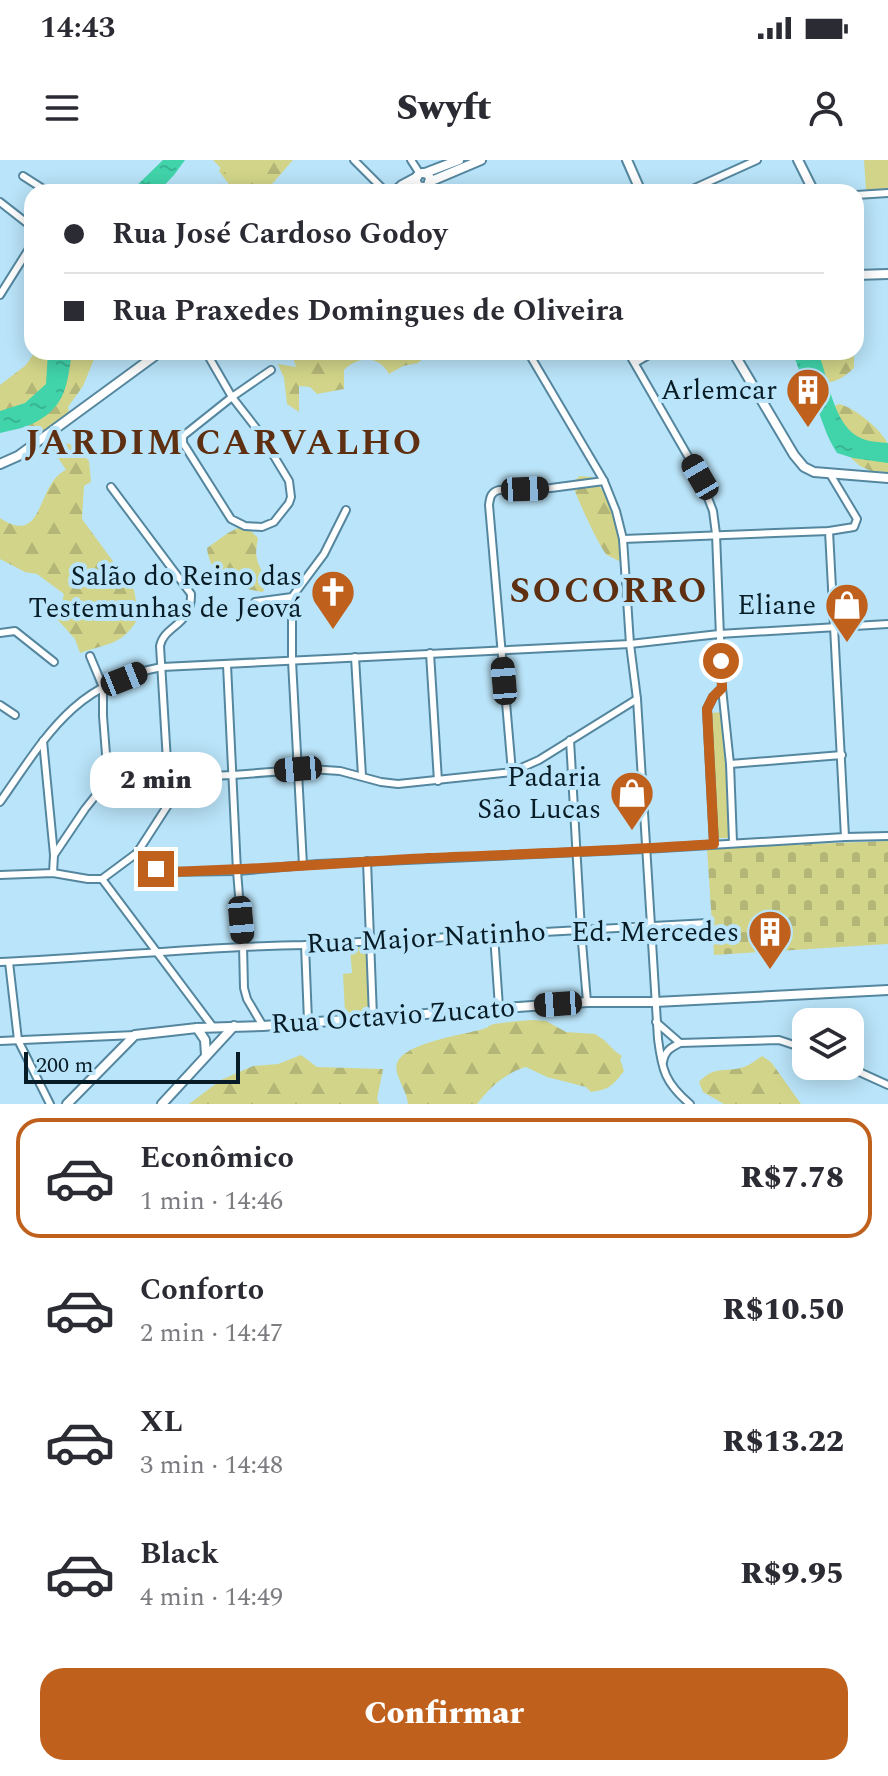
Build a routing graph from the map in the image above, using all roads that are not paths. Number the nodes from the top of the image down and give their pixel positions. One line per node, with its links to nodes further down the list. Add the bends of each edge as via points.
1 (354, 160): 11 (street)
2 (411, 160): 9 (street)
3 (459, 160): 9 (street)
4 (481, 160): 9 (street)
5 (627, 160): 12 (street)
6 (757, 160): 13 (street)
7 (798, 160): 14 (street)
8 (23, 176): 10 (street)
9 (424, 181)
10 (36, 184)
11 (378, 184)
12 (638, 184)
13 (704, 184)
14 (810, 184)
15 (888, 193): 16 (street)
16 (864, 194)
17 (0, 202): 18 (street)
18 (24, 221)
19 (24, 257): 22 (street)
20 (888, 274): 21 (street)
21 (864, 275)
22 (0, 295)
23 (149, 360): 32 (street)
24 (211, 360): 31 (street)
25 (533, 360): 35 (street)
26 (633, 360): 29 (street)
27 (640, 360): 29 (street)
28 (738, 360): 33 (street, via 794,455 804,467)
29 (635, 363): 39 (street, via 700,477)
30 (271, 370): 31 (street)
31 (232, 397): 31 (street, via 185,433 183,443 231,519 262,527 274,522 289,503 289,481)
32 (0, 464)
33 (830, 474): 34 (street); 38 (street, via 857,519 854,527)
34 (888, 478)
35 (604, 481): 40 (street); 48 (street, via 499,490 490,496)
36 (111, 487): 55 (street, via 191,594 185,617 161,639)
37 (346, 510): 41 (street, via 324,554)
38 (829, 531): 39 (street); 44 (street)
39 (716, 534): 40 (street); 46 (street)
40 (623, 539): 47 (street)
41 (292, 597): 42 (street); 52 (street)
42 (255, 602)
43 (888, 624): 44 (street)
44 (834, 627): 46 (street); 63 (street)
45 (0, 633): 53 (street, via 15,631)
46 (719, 634): 47 (street); 57 (street)
47 (630, 644): 48 (street); 58 (street)
48 (502, 650): 49 (street); 66 (street)
49 (430, 653): 51 (street); 72 (street)
50 (90, 656): 56 (street)
51 (355, 657): 52 (street); 68 (street)
52 (292, 661): 54 (street); 65 (street)
53 (54, 662)
54 (227, 665): 55 (street); 67 (street)
55 (162, 667): 56 (street); 70 (street)
56 (103, 687): 62 (street, via 71,709); 71 (street)
57 (723, 692): 64 (street); 77 (street, via 707,709)
58 (637, 699): 61 (street); 78 (street)
59 (0, 705): 60 (street)
60 (15, 715)
61 (570, 740): 66 (street); 79 (street)
62 (43, 741): 73 (street); 81 (street)
63 (842, 755): 64 (street); 75 (street)
64 (730, 764): 76 (street)
65 (298, 769): 67 (street); 68 (street); 83 (street)
66 (512, 772): 72 (street)
67 (233, 775): 69 (street); 84 (street)
68 (362, 776): 72 (street, via 398,784)
69 (186, 777): 70 (street); 80 (street)
70 (168, 778): 71 (street)
71 (108, 780): 81 (street)
72 (438, 781)
73 (1, 797)
74 (888, 836): 75 (street)
75 (845, 837): 76 (street)
76 (733, 842): 77 (street)
77 (714, 844): 78 (street)
78 (645, 849): 79 (street); 89 (street)
79 (577, 851): 82 (street); 90 (street)
80 (137, 853): 84 (street, via 166,872); 87 (street)
81 (54, 855): 85 (street)
82 (367, 861): 83 (street); 92 (street)
83 (303, 865): 84 (street)
84 (237, 871): 93 (street)
85 (53, 873): 86 (street); 87 (street)
86 (0, 875)
87 (102, 879): 95 (street)
88 (708, 923): 89 (street, Rua Major Natinho)
89 (649, 927): 90 (street, Rua Major Natinho); 100 (street)
90 (581, 930): 91 (street, Rua Major Natinho); 99 (street)
91 (494, 935): 92 (street, Rua Major Natinho); 101 (street)
92 (369, 941): 94 (street, Rua Major Natinho); 102 (street)
93 (243, 945): 94 (street, Rua Major Natinho); 95 (street, Rua Major Natinho); 106 (street, via 244,988)
94 (305, 945): 103 (street)
95 (157, 953): 97 (street, Rua Major Natinho); 107 (street)
96 (0, 962): 97 (street, Rua Major Natinho)
97 (9, 962): 110 (street)
98 (888, 990): 100 (street, Rua Octavio Zucato)
99 (587, 1002): 100 (street, Rua Octavio Zucato); 101 (street, Rua Octavio Zucato)
100 (655, 1002): 104 (street)
101 (499, 1007): 102 (street, Rua Octavio Zucato)
102 (373, 1017): 103 (street, Rua Octavio Zucato)
103 (308, 1021): 106 (street, Rua Octavio Zucato)
104 (656, 1022): 112 (street); 115 (street)
105 (234, 1026): 106 (street, Rua Octavio Zucato); 107 (street, Rua Octavio Zucato); 114 (street)
106 (263, 1026)
107 (213, 1027): 108 (street, Rua Octavio Zucato)
108 (197, 1028): 109 (street, Rua Octavio Zucato); 114 (street)
109 (135, 1035): 110 (street); 119 (street)
110 (18, 1040): 111 (street); 118 (street)
111 (0, 1041)
112 (680, 1043): 113 (street, via 779,1040); 115 (street, via 666,1053)
113 (792, 1044)
114 (206, 1056): 120 (street)
115 (662, 1070): 121 (street)
116 (864, 1074): 117 (street)
117 (888, 1085)
118 (50, 1104)
119 (67, 1104)
120 (162, 1104)
121 (690, 1104)

